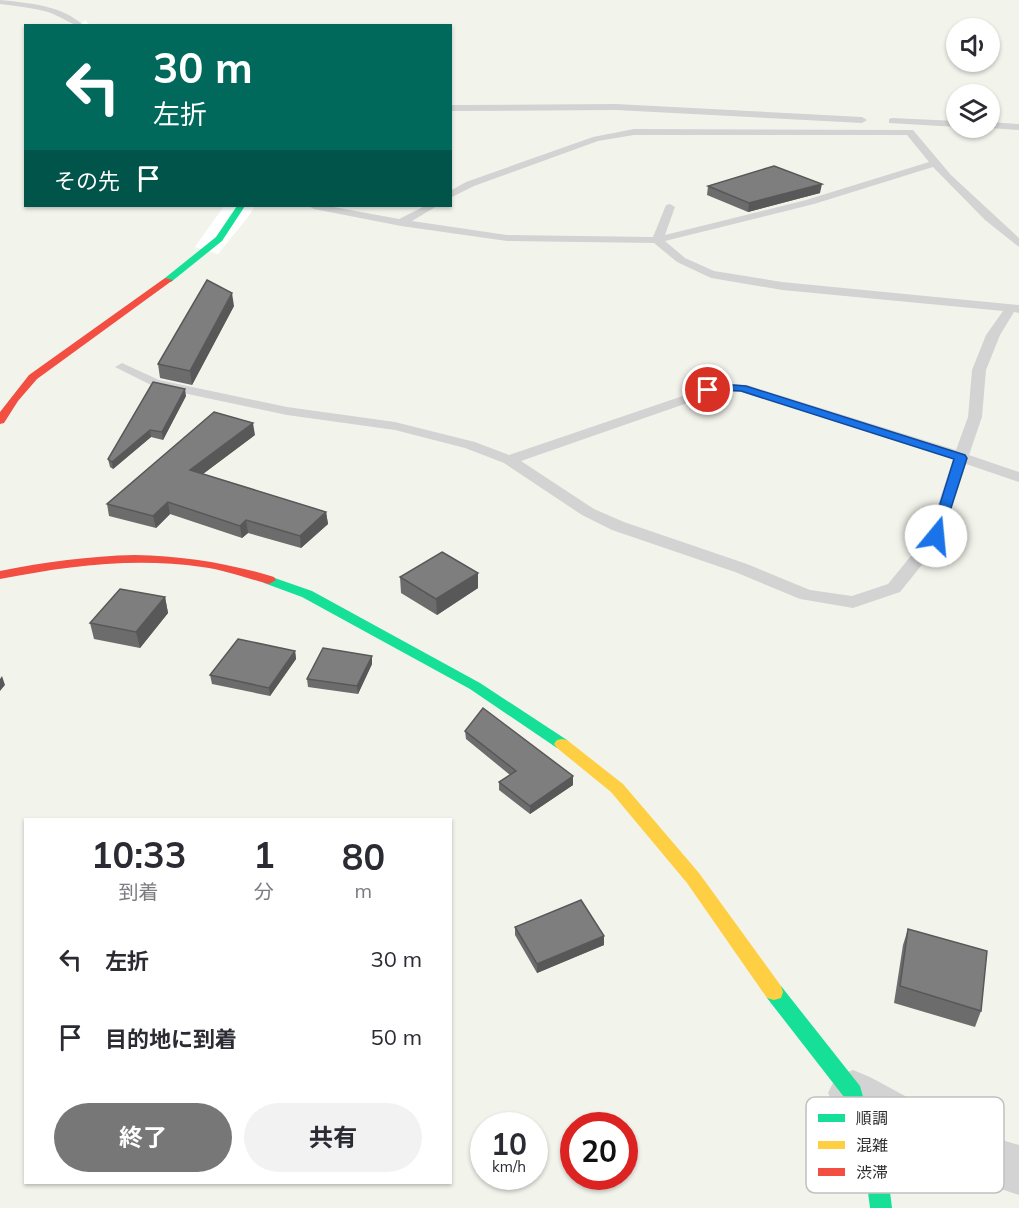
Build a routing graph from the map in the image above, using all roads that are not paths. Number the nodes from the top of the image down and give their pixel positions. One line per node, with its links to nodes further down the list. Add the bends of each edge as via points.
1 (0, 2): 2 (lane, via 60,14)
2 (79, 24)
3 (452, 108): 4 (lane, via 616,107)
4 (946, 123)
5 (1000, 126): 6 (lane)
6 (1019, 127)
7 (933, 164): 8 (lane, via 910,132 634,132 596,139); 14 (lane, via 810,202); 15 (lane)
8 (452, 194)
9 (240, 207): 18 (street, via 219,239 192,262 33,377)
10 (319, 207): 13 (lane)
11 (430, 207): 13 (lane)
12 (670, 207): 14 (lane)
13 (401, 223): 14 (lane, via 507,237)
14 (657, 240): 16 (lane, via 681,260 711,274 782,286)
15 (1019, 244)
16 (1015, 309): 19 (lane, via 993,335 979,370 975,417)
17 (122, 367): 20 (lane, via 155,383 287,411 395,426)
18 (0, 420)
19 (961, 458): 20 (lane, via 742,388 720,387); 20 (lane, via 936,536 894,588 852,602 806,595 618,526 588,512); 21 (lane)
20 (509, 460)
21 (1019, 477)
22 (0, 576): 23 (street, via 42,566 114,558 187,560 244,571 307,594 475,686 561,744 617,788 693,878 766,982)
23 (853, 1093): 24 (street); 25 (street)
24 (854, 1097)
25 (860, 1097)
26 (1004, 1165): 27 (street)
27 (1019, 1170)
28 (879, 1193): 29 (street)
29 (881, 1208)

